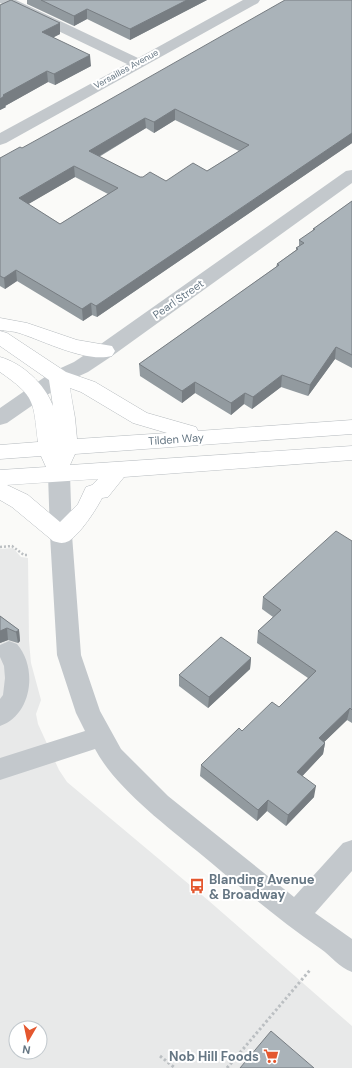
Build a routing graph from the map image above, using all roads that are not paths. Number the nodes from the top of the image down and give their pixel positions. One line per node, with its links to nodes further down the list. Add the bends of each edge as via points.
1 (5, 0): 3 (street)
2 (254, 0): 3 (street, Versailles Avenue)
3 (137, 63): 4 (street, Versailles Avenue)
4 (0, 140)
5 (352, 175): 8 (street, Pearl Street)
6 (0, 324): 8 (main road, via 20,327 74,346)
7 (0, 337): 10 (main road)
8 (105, 351): 10 (street, Pearl Street, via 81,367)
9 (0, 363): 11 (main road, via 30,383)
10 (59, 377): 11 (street, Pearl Street); 14 (main road, via 88,387 140,418); 15 (main road, via 63,398)
11 (37, 392): 12 (street, Pearl Street); 15 (main road)
12 (0, 418)
13 (352, 427): 14 (main road, Tilden Way)
14 (208, 437): 15 (main road, Tilden Way)
15 (58, 448): 16 (main road, Tilden Way); 19 (main road)
16 (0, 452)
17 (352, 453): 18 (main road)
18 (118, 470): 19 (main road); 22 (main road, via 100,491 94,493 86,509)
19 (59, 474): 20 (main road); 22 (street)
20 (0, 478)
21 (0, 491): 22 (main road, via 20,501)
22 (61, 535): 25 (street, via 69,655 88,713)
23 (9, 651): 24 (street, via 13,655 18,675 15,696)
24 (0, 716)
25 (100, 737): 26 (street); 28 (street, via 112,757 159,804)
26 (0, 768)
27 (352, 852): 28 (street)
28 (295, 914): 29 (street)
29 (352, 958)

